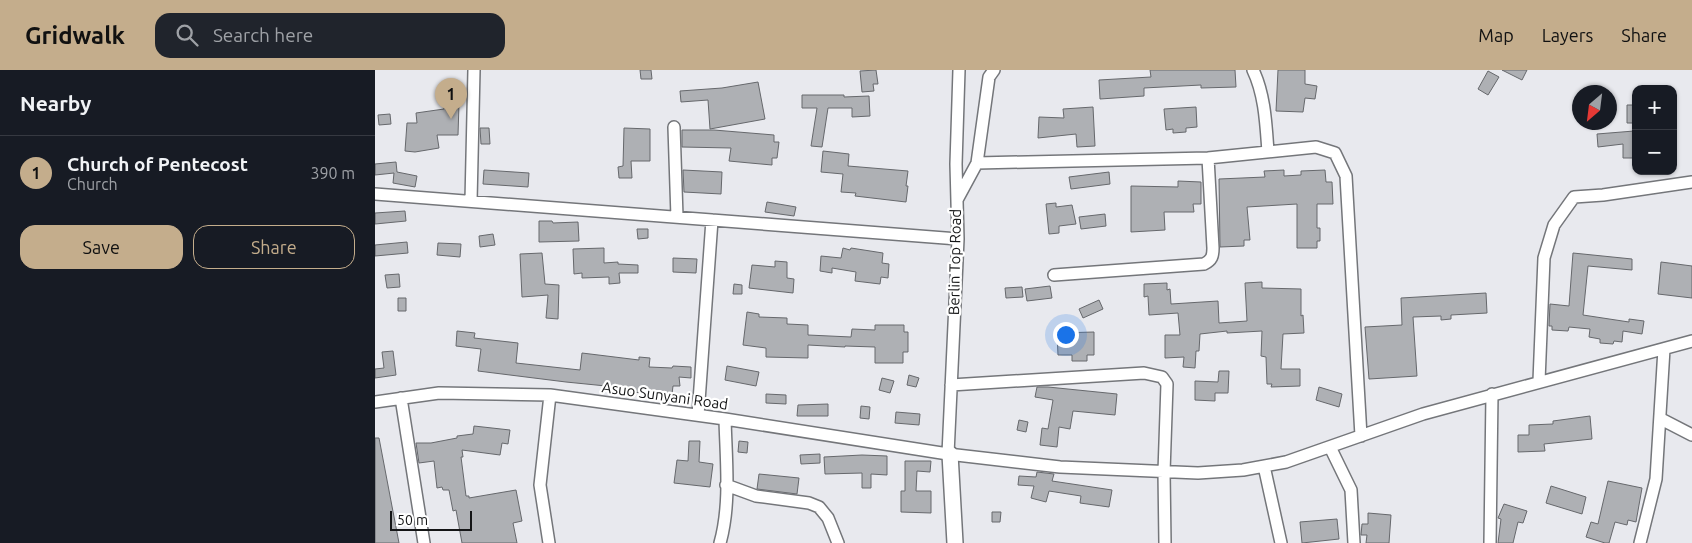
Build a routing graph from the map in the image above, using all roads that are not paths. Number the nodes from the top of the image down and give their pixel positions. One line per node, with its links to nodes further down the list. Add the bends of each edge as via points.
1 (474, 70): 11 (street)
2 (959, 70): 12 (street, Berlin Top Road)
3 (994, 70): 8 (street, via 989,77)
4 (1253, 70): 6 (street, via 1261,90)
5 (674, 128): 13 (street)
6 (1268, 152): 7 (street); 29 (street, via 1317,147 1335,152 1347,176)
7 (1208, 158): 8 (street); 16 (street, via 1213,248 1209,262)
8 (977, 163): 12 (street)
9 (1692, 182): 19 (street, via 1574,197 1554,225 1544,258)
10 (375, 194): 11 (street)
11 (471, 201): 13 (street)
12 (957, 201): 15 (street, Berlin Top Road)
13 (677, 218): 14 (street)
14 (712, 220): 15 (street); 25 (street)
15 (958, 239): 20 (street, Berlin Top Road)
16 (1054, 275)
17 (1692, 341): 18 (street, Asuo Sunyani Road)
18 (1665, 349): 19 (street, Asuo Sunyani Road); 27 (street)
19 (1539, 381): 21 (street, Asuo Sunyani Road)
20 (951, 385): 31 (street, Berlin Top Road); 33 (street, via 1144,373 1161,377 1167,384)
21 (1492, 394): 29 (street, Asuo Sunyani Road); 43 (street)
22 (550, 395): 23 (street, Asuo Sunyani Road, via 439,393); 25 (street, Asuo Sunyani Road); 36 (street, via 540,486)
23 (401, 398): 24 (street, Asuo Sunyani Road); 35 (street)
24 (375, 402)
25 (697, 415): 26 (street, Asuo Sunyani Road)
26 (725, 419): 31 (street, Asuo Sunyani Road); 34 (street)
27 (1661, 420): 28 (street); 44 (street, via 1656,479)
28 (1692, 435)
29 (1361, 436): 30 (street, Asuo Sunyani Road)
30 (1330, 447): 32 (street, Asuo Sunyani Road); 42 (street, via 1351,490)
31 (949, 454): 33 (street, Asuo Sunyani Road, via 1060,467); 39 (street, Berlin Top Road)
32 (1264, 466): 33 (street, Asuo Sunyani Road, via 1216,472); 41 (street)
33 (1164, 472): 40 (street)
34 (726, 485): 37 (street, via 724,529); 38 (street, via 756,496 819,507 828,518)
35 (424, 543)
36 (549, 543)
37 (720, 543)
38 (838, 543)
39 (955, 543)
40 (1165, 543)
41 (1281, 543)
42 (1355, 543)
43 (1489, 543)
44 (1641, 543)

